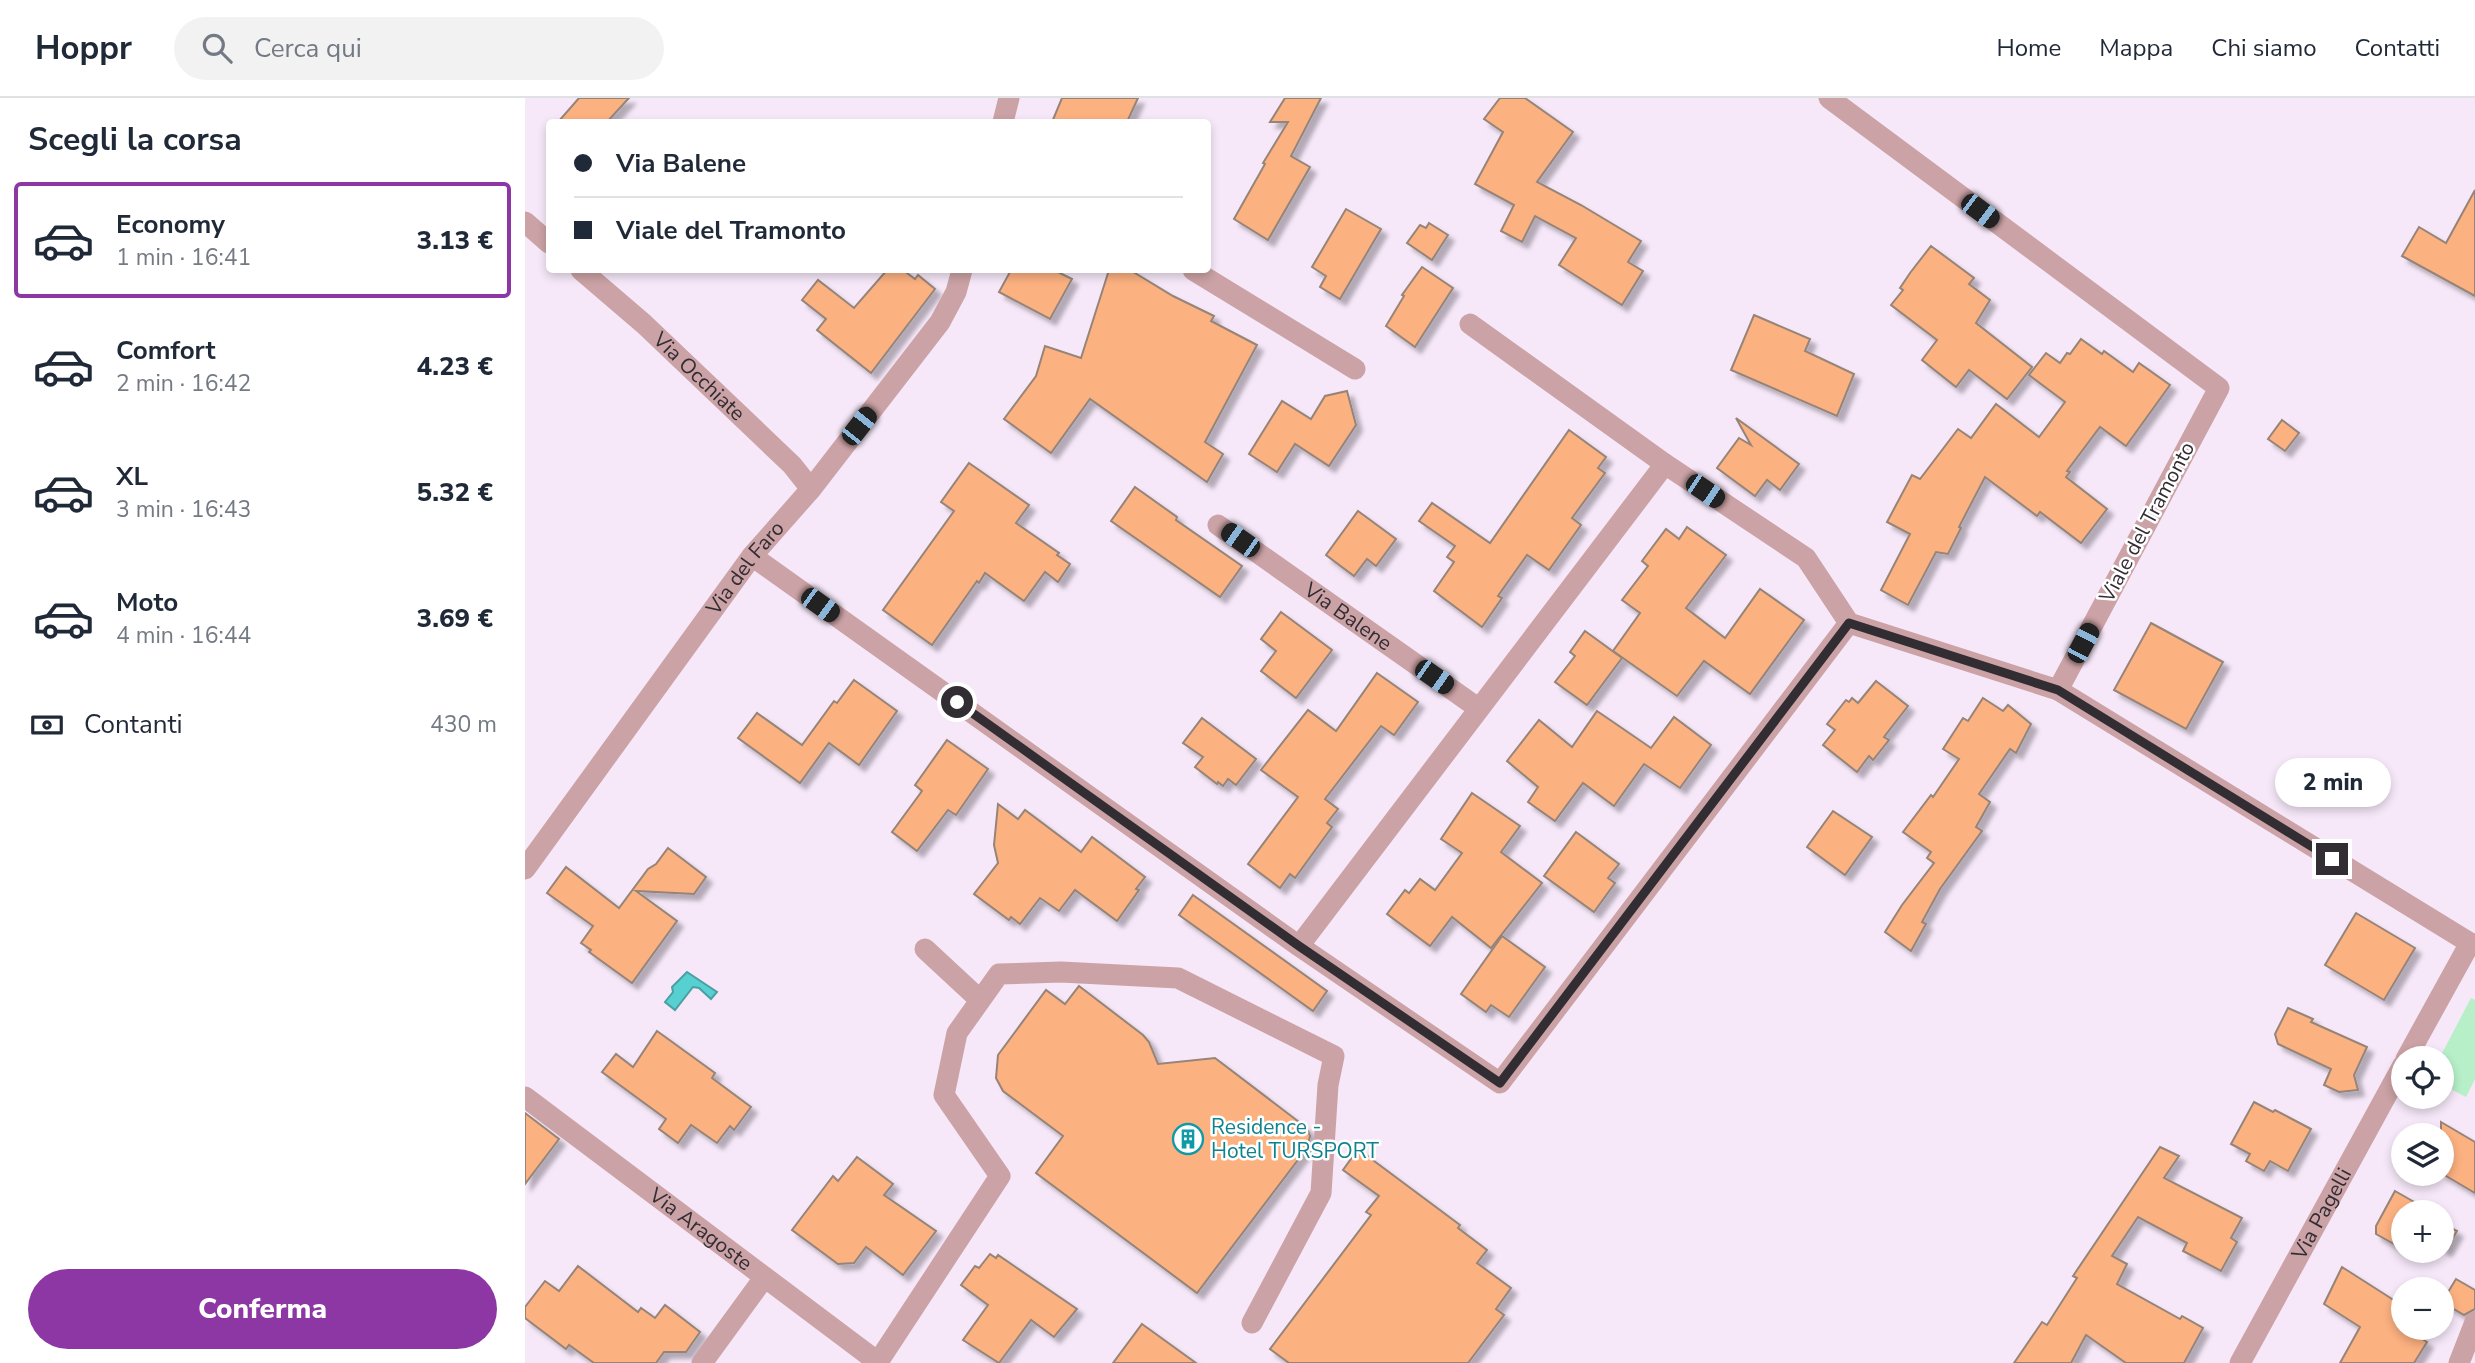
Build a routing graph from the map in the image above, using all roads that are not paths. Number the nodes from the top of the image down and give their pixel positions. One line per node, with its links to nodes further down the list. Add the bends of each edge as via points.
1 (1009, 98): 3 (street)
2 (1829, 98): 16 (street, Viale del Tramonto, via 2219,388)
3 (1004, 119)
4 (525, 222): 5 (street)
5 (546, 240)
6 (584, 273): 12 (street, Via Occhiate, via 753,427)
7 (961, 273): 12 (street, Via del Faro, via 940,322)
8 (1198, 273): 10 (street)
9 (1470, 324): 11 (street)
10 (1355, 369)
11 (1665, 464): 15 (street, via 1806,558); 17 (street)
12 (811, 489): 14 (street, Via del Faro)
13 (1218, 525): 17 (street, Via Balene)
14 (752, 556): 18 (street, Via del Faro); 20 (street)
15 (1849, 623): 16 (street); 20 (street, via 1500,1083)
16 (2058, 690): 19 (street)
17 (1478, 708): 20 (street)
18 (525, 869)
19 (2472, 945): 23 (street)
20 (1299, 946)
21 (925, 949): 22 (street)
22 (980, 1000): 28 (street, via 999,974 1178,978 1334,1056 1321,1193); 30 (street, via 957,1032 944,1095 1000,1176)
23 (2414, 1046)
24 (2391, 1087): 31 (street, Via Pagelli)
25 (525, 1097): 26 (street, Via Aragoste)
26 (764, 1278): 29 (street); 30 (street, Via Aragoste)
27 (2475, 1321): 32 (street)
28 (1252, 1323)
29 (702, 1363)
30 (878, 1363)
31 (2240, 1363)
32 (2459, 1363)

